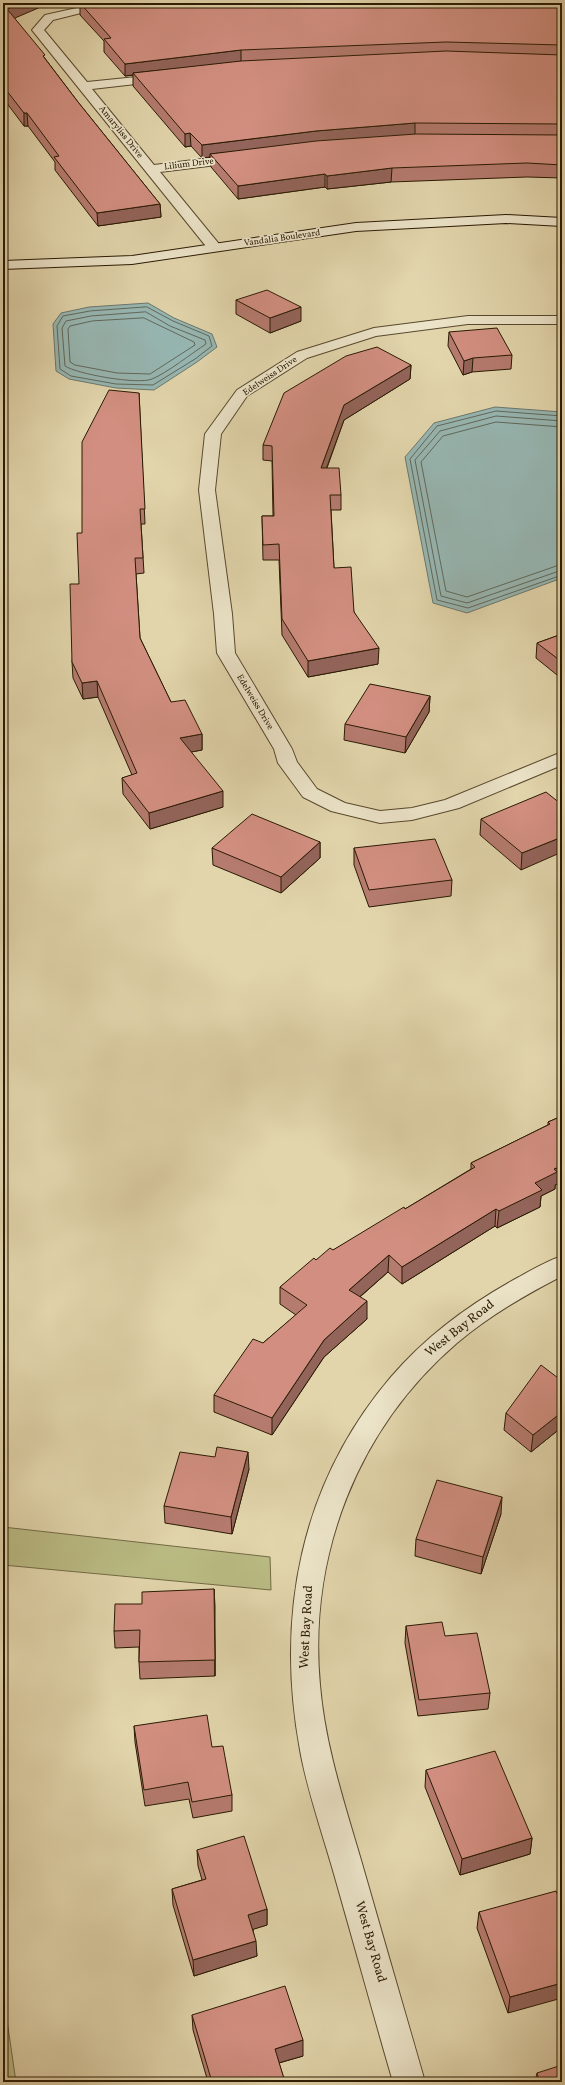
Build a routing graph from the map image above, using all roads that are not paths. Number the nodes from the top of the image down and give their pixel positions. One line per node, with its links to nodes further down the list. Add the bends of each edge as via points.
1 (143, 3): 3 (street, Amaryliss Drive, via 81,10 49,17 38,30)
2 (171, 76): 3 (street)
3 (84, 86): 5 (street, Amaryliss Drive)
4 (253, 156): 5 (street, Lilium Drive)
5 (151, 169): 7 (street, Amaryliss Drive)
6 (562, 222): 7 (street, Vandalia Boulevard, via 506,219 356,227)
7 (214, 247): 8 (street, Vandalia Boulevard, via 132,260)
8 (9, 264)
9 (562, 320): 10 (street, Edelweiss Drive, via 468,320 374,332 302,355 242,393 213,434 207,490 226,653 283,749 288,763 310,793 338,807 380,817 412,814 452,804)
10 (562, 758)
11 (562, 1265): 12 (street, West Bay Road, via 510,1292 477,1313 440,1342 392,1393 369,1424 332,1495 319,1534 310,1575 305,1617 304,1661 307,1706 315,1753)
12 (409, 2082)

